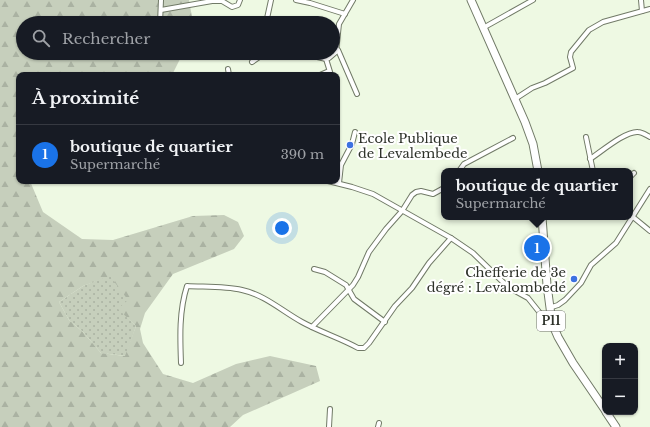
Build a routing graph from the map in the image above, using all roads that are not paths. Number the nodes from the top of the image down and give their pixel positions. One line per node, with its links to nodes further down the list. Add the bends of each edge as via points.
1 (161, 0): 10 (street)
2 (240, 0): 10 (street, via 238,5 232,7 222,1 212,1)
3 (271, 0): 14 (street)
4 (296, 0): 12 (street)
5 (353, 0): 12 (street)
6 (471, 0): 16 (main road)
7 (533, 0): 16 (street)
8 (641, 0): 11 (street)
9 (650, 9): 11 (street)
10 (161, 10): 13 (street)
11 (642, 11): 25 (street, via 594,27 571,52 573,68)
12 (345, 14): 15 (street)
13 (161, 16)
14 (268, 16)
15 (340, 22)
16 (483, 28): 25 (main road)
17 (340, 54): 24 (street)
18 (255, 60): 20 (street)
19 (326, 60): 23 (street)
20 (252, 62)
21 (228, 69): 22 (street)
22 (228, 72)
23 (330, 72)
24 (357, 94)
25 (515, 99): 32 (main road, via 533,144)
26 (355, 132): 34 (street, via 341,165)
27 (586, 137): 30 (street)
28 (650, 137): 30 (street, via 633,132)
29 (513, 138): 31 (street, via 464,164)
30 (590, 159): 33 (street)
31 (461, 168)
32 (537, 168)
33 (592, 168)
34 (340, 174)
35 (340, 183): 38 (street, via 373,194)
36 (650, 188): 39 (street)
37 (441, 190): 38 (street, via 433,194 416,192)
38 (402, 211): 43 (street); 45 (street, via 369,252)
39 (633, 216): 42 (street)
40 (542, 220): 46 (main road, P11)
41 (630, 220): 46 (street, via 616,243 591,265 578,287 565,300)
42 (650, 231)
43 (451, 238): 47 (street); 48 (street, via 473,253 508,288 528,298 544,318)
44 (314, 269): 45 (street, via 331,275)
45 (349, 290): 47 (street, via 354,299); 49 (street)
46 (549, 308): 48 (main road, P11)
47 (385, 322): 49 (street, via 369,344 361,348)
48 (552, 323): 51 (main road, P11, via 573,363)
49 (312, 327): 50 (street, via 266,299 249,292 187,286 180,324)
50 (181, 363)
51 (602, 405)
52 (330, 409): 54 (street)
53 (608, 415): 55 (main road, P11)
54 (329, 427)
55 (616, 427)

